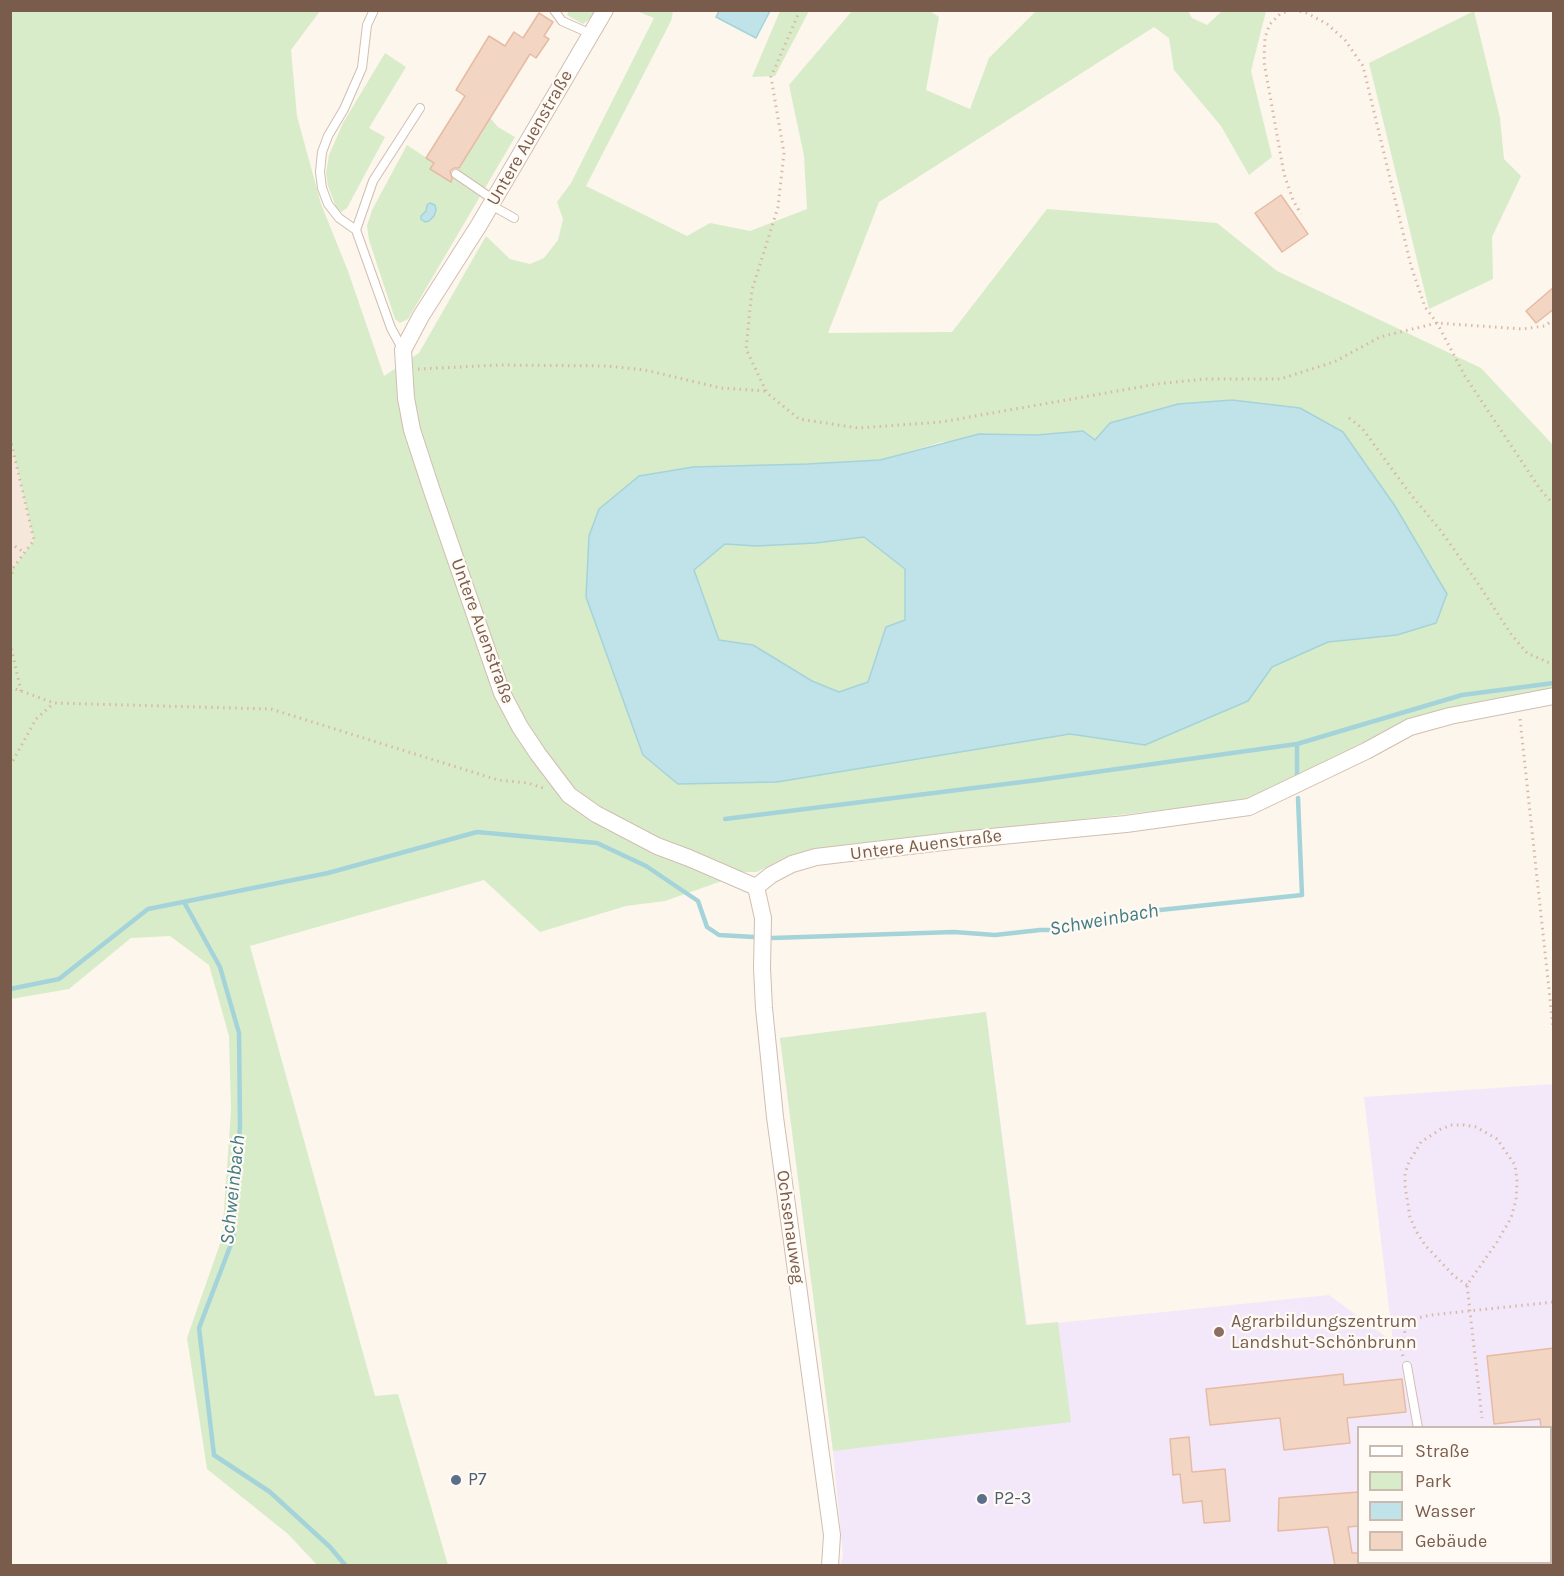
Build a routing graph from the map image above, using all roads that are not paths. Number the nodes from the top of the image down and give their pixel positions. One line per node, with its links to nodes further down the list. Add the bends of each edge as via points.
1 (374, 10): 9 (lane, via 367,25 362,68 328,136 320,172 328,204)
2 (554, 10): 4 (lane, via 562,21)
3 (605, 10): 4 (street, Untere Auenstraße)
4 (591, 34): 7 (street, Untere Auenstraße)
5 (420, 108): 9 (lane, via 373,182)
6 (456, 174): 7 (lane)
7 (493, 202): 8 (lane); 10 (street, Untere Auenstraße)
8 (514, 218)
9 (356, 230): 10 (lane, via 391,328)
10 (403, 350): 12 (street, Untere Auenstraße, via 412,430 502,693 520,727 569,795 596,814 636,836)
11 (1554, 696): 12 (street, Untere Auenstraße, via 1410,727 1249,807 816,857 792,864)
12 (756, 887): 15 (street, Ochsenauweg, via 763,918 764,1008 775,1117 832,1535)
13 (1407, 1366): 14 (lane)
14 (1418, 1426)
15 (830, 1566)

